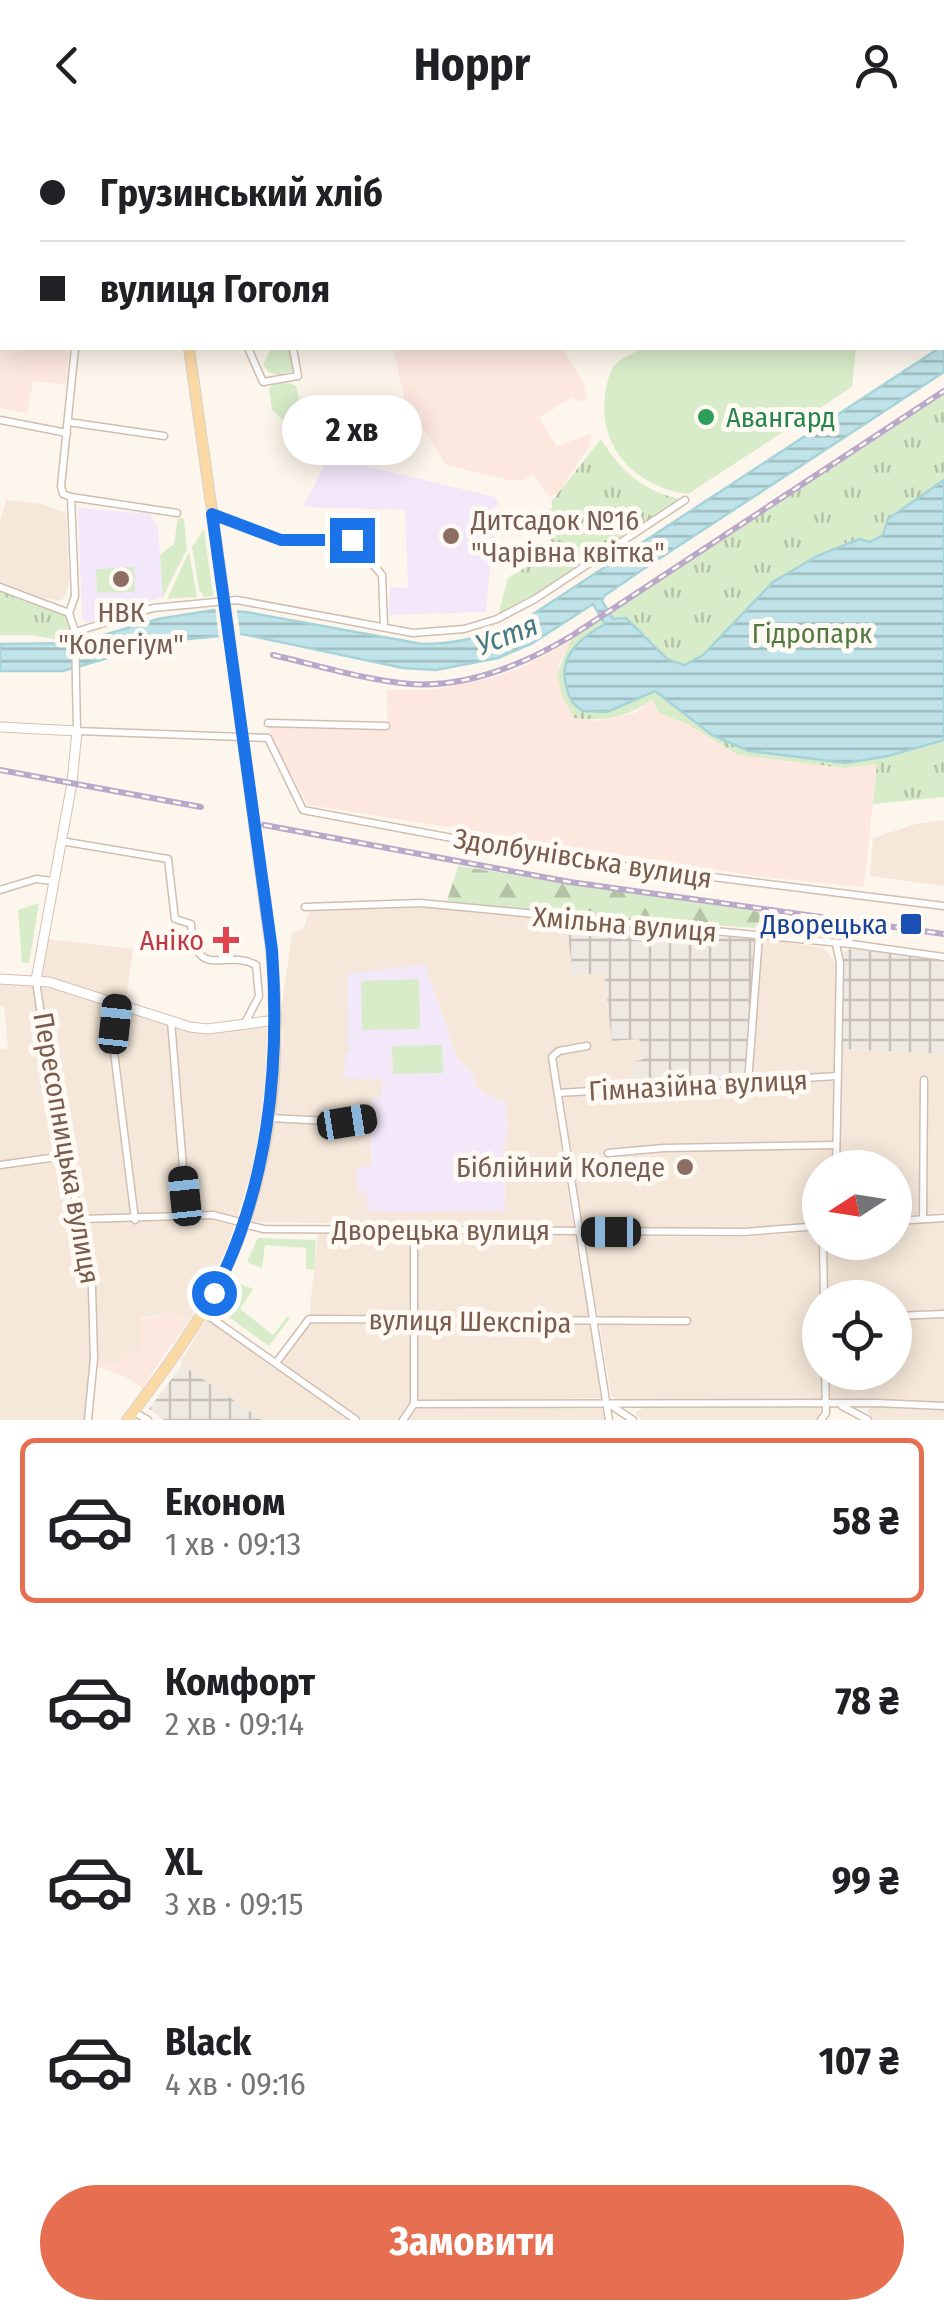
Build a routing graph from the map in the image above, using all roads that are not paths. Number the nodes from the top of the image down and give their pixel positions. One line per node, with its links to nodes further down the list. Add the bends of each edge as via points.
1 (75, 350): 6 (street)
2 (189, 350): 12 (main road)
3 (249, 350): 4 (street, via 263,382 298,376)
4 (293, 350)
5 (0, 420): 7 (street)
6 (68, 422): 7 (street); 8 (street)
7 (67, 434): 9 (street, via 61,486)
8 (164, 436)
9 (71, 497): 11 (street); 14 (street, Пересопницька вулиця, via 75,596)
10 (684, 500): 15 (street, via 497,619 440,632)
11 (177, 512)
12 (212, 514): 15 (street, via 281,540 352,540 382,576); 33 (main road, bridge)
13 (0, 587): 14 (street)
14 (69, 613): 16 (street, Пересопницька вулиця)
15 (384, 627): 16 (street, via 237,600 153,608)
16 (75, 632): 20 (street, Пересопницька вулиця)
17 (268, 723): 19 (street)
18 (0, 726): 20 (street)
19 (386, 726)
20 (77, 731): 21 (street, Пересопницька вулиця); 25 (street, Здолбунівська вулиця, via 268,738 303,810 552,857)
21 (61, 841): 22 (street, Пересопницька вулиця); 34 (street, via 168,859 175,919 192,924 200,954 256,965 259,996)
22 (53, 881): 23 (street); 30 (street, Пересопницька вулиця)
23 (0, 890)
24 (305, 906): 26 (street, Хмільна вулиця, via 420,903)
25 (944, 906)
26 (759, 935): 27 (street, Хмільна вулиця); 38 (street)
27 (836, 944): 28 (street, Хмільна вулиця); 36 (street)
28 (944, 957)
29 (0, 978): 30 (street)
30 (36, 980): 31 (street); 45 (street, Пересопницька вулиця)
31 (117, 1004): 32 (street); 52 (street, via 113,1044)
32 (171, 1020): 34 (street, via 208,1029); 47 (street)
33 (276, 1020): 34 (street); 40 (main road)
34 (244, 1024)
35 (587, 1046): 39 (street, via 552,1057)
36 (838, 1076): 38 (street, Гімназійна вулиця); 42 (street)
37 (924, 1080): 51 (street)
38 (748, 1083): 39 (street, Гімназійна вулиця)
39 (558, 1093): 56 (street)
40 (269, 1118): 41 (street); 53 (main road)
41 (370, 1119)
42 (836, 1145): 43 (street); 44 (street)
43 (836, 1150)
44 (608, 1153)
45 (64, 1156): 46 (street); 49 (street, Пересопницька вулиця)
46 (0, 1164)
47 (187, 1216): 52 (street, Дворецька вулиця); 53 (street, Дворецька вулиця)
48 (944, 1218): 51 (street)
49 (84, 1219): 52 (street, Дворецька вулиця); 71 (street, Пересопницька вулиця, via 93,1294)
50 (912, 1219): 51 (street)
51 (922, 1219)
52 (135, 1220)
53 (239, 1222): 55 (street, Дворецька вулиця, via 264,1229); 57 (main road)
54 (802, 1227): 56 (street, Дворецька вулиця)
55 (414, 1230): 56 (street, Дворецька вулиця); 60 (street)
56 (578, 1231): 62 (street)
57 (204, 1312): 63 (street); 70 (main road)
58 (944, 1314): 59 (street)
59 (912, 1315)
60 (414, 1319): 62 (street, вулиця Шекспіра); 63 (street, вулиця Шекспіра, via 309,1319); 66 (street)
61 (687, 1321): 62 (street, вулиця Шекспіра)
62 (595, 1323): 67 (street)
63 (276, 1363): 73 (street)
64 (825, 1390): 65 (street)
65 (825, 1403): 67 (street); 68 (street); 77 (street)
66 (414, 1404): 67 (street); 74 (street)
67 (608, 1404): 75 (street); 76 (street)
68 (839, 1404): 69 (street); 78 (street)
69 (944, 1406)
70 (130, 1416): 72 (street)
71 (88, 1420)
72 (148, 1420)
73 (356, 1420)
74 (404, 1420)
75 (608, 1420)
76 (632, 1420)
77 (821, 1420)
78 (868, 1420)

